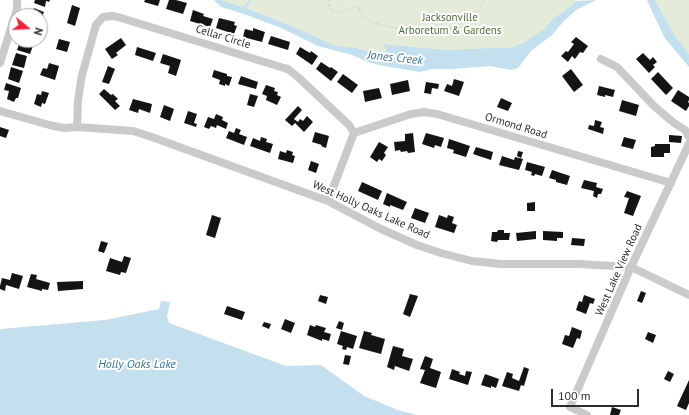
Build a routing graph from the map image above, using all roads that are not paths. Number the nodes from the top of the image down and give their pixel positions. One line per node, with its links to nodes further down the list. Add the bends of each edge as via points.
1 (17, 0): 2 (street, via 17,9)
2 (3, 40): 4 (street)
3 (601, 59): 8 (street, via 617,67 654,106 685,130)
4 (0, 63)
5 (0, 111): 6 (street, West Holly Oaks Lake Road, via 53,126)
6 (77, 127): 7 (street, Cellar Circle, via 82,76 96,25 103,17 112,16 284,68 299,78 349,124); 11 (street, West Holly Oaks Lake Road, via 133,131)
7 (354, 133): 10 (street, Ormond Road, via 411,114 437,114); 11 (street)
8 (689, 137)
9 (689, 143): 10 (street, West Lake View Road)
10 (671, 183): 12 (street, West Lake View Road)
11 (328, 201): 12 (street, West Holly Oaks Lake Road, via 404,239 472,261)
12 (631, 268): 13 (street, West Holly Oaks Lake Road); 14 (street, West Lake View Road, via 570,407)
13 (689, 295)
14 (587, 415)

